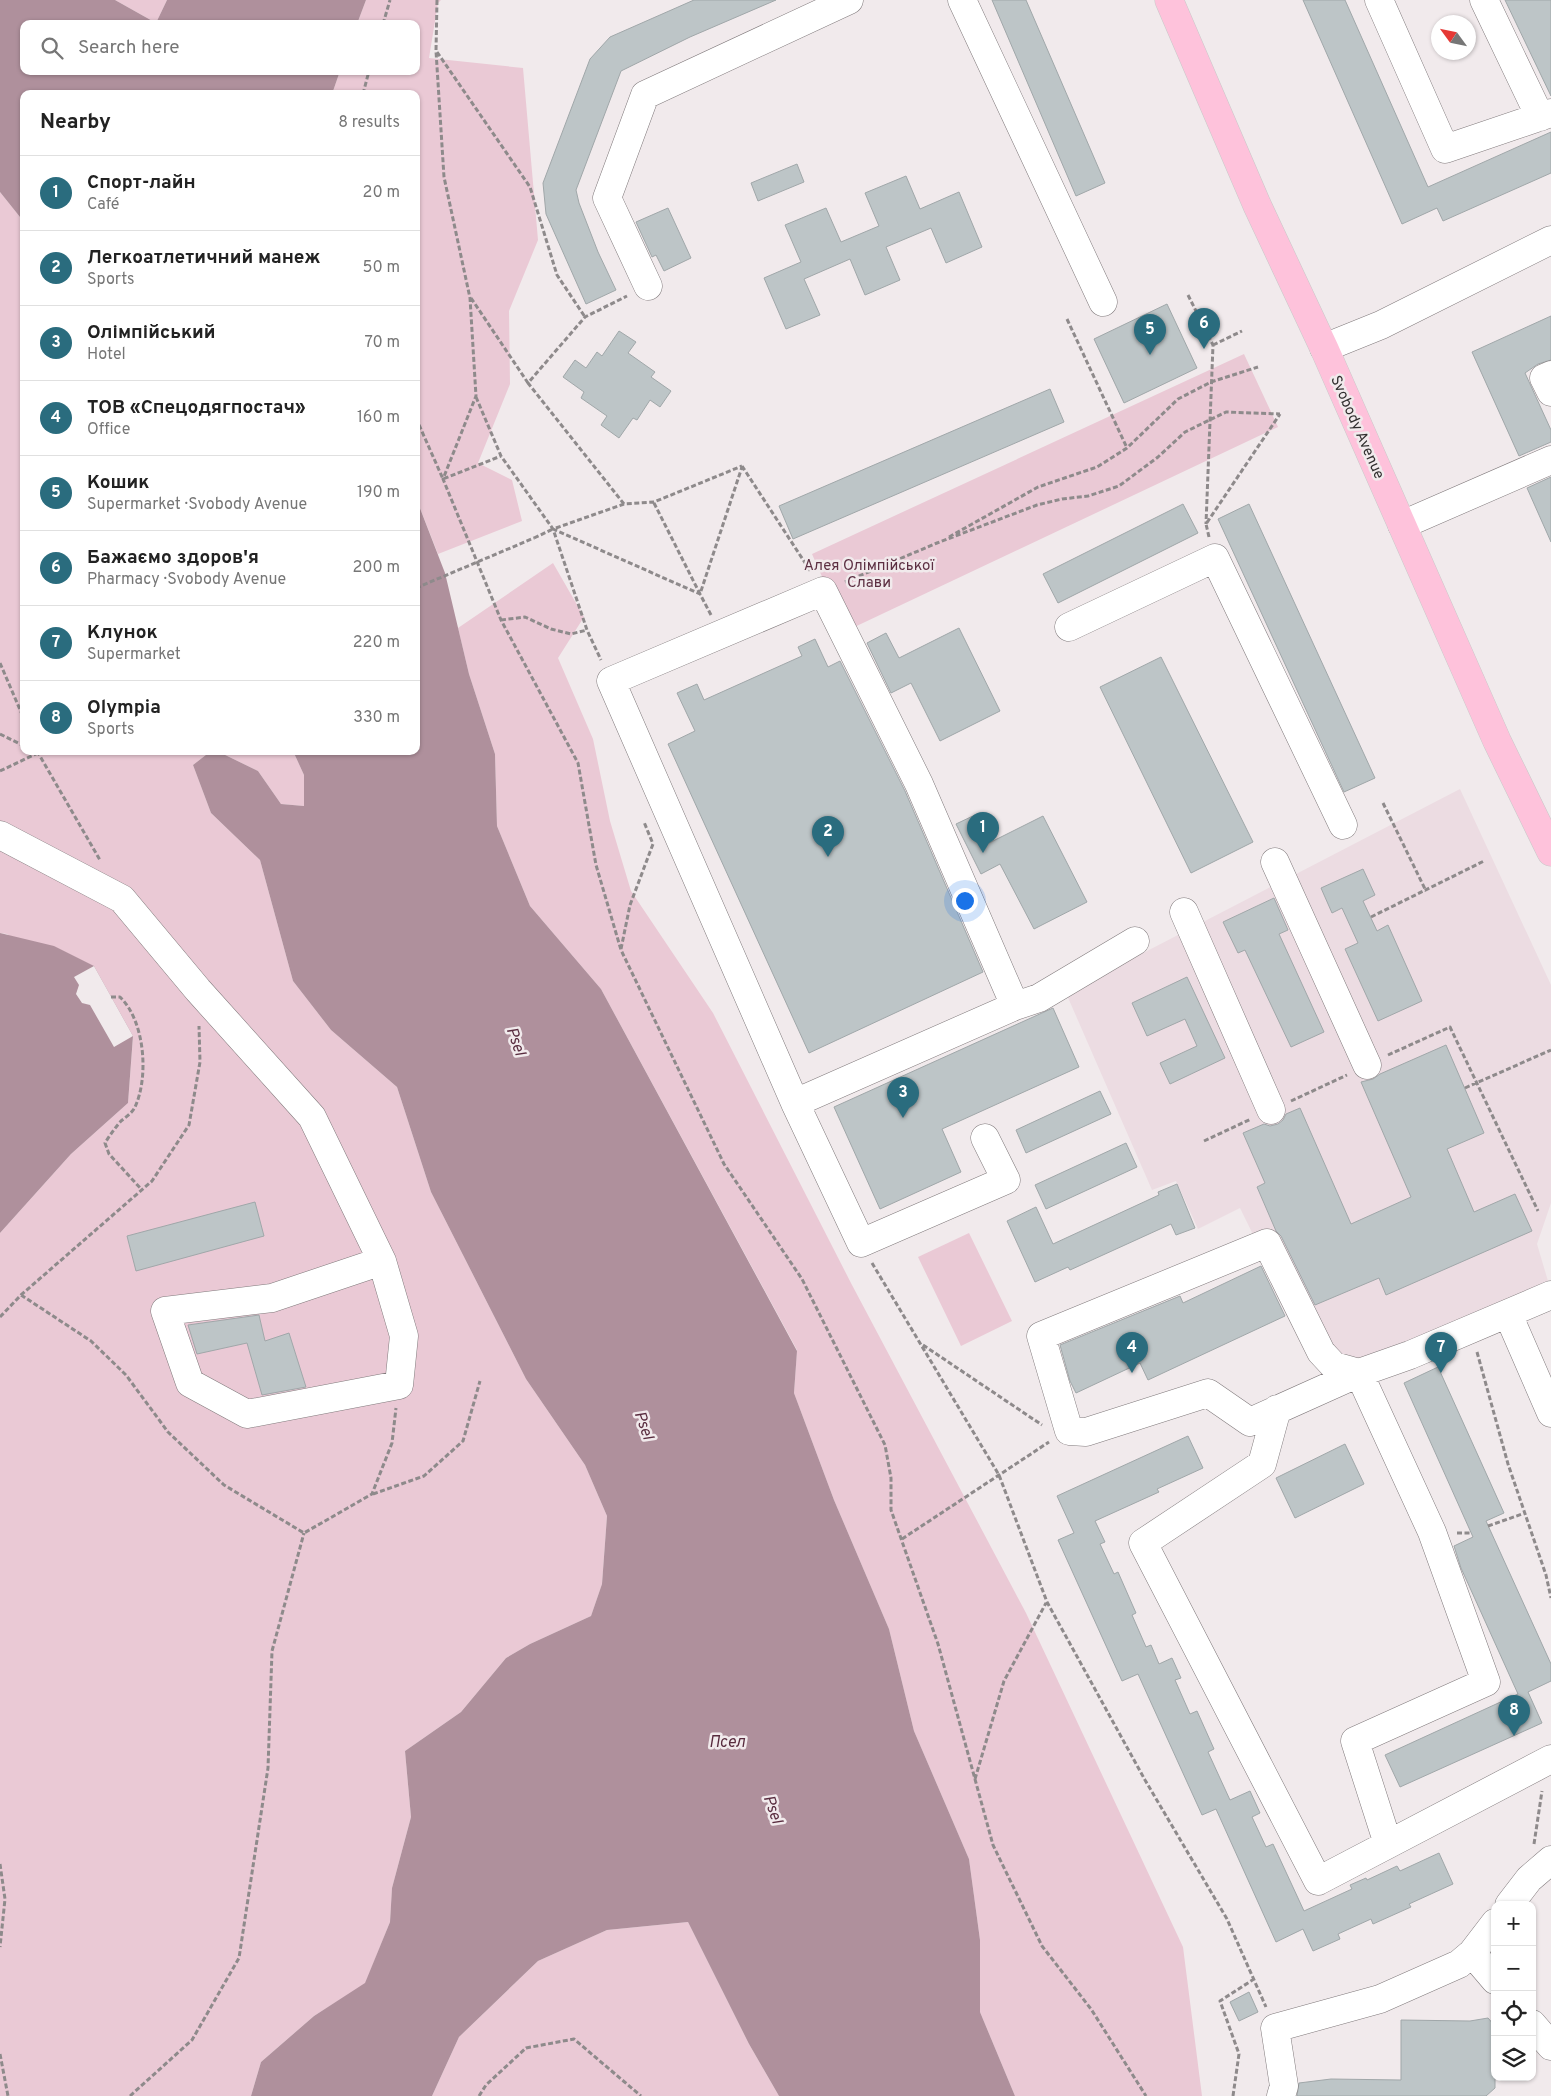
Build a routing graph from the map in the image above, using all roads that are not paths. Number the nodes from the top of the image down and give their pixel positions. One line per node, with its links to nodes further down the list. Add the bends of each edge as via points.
1 (849, 0): 8 (street, via 645,94 607,198)
2 (962, 0): 9 (street)
3 (1169, 0): 10 (main road, Svobody Avenue, via 1257,205)
4 (1379, 0): 6 (street, via 1445,149)
5 (1484, 0): 6 (street)
6 (1545, 115)
7 (1551, 240): 10 (street, via 1381,325)
8 (648, 286)
9 (1103, 302)
10 (1324, 348): 14 (main road, Svobody Avenue)
11 (1551, 375): 12 (street, via 1544,378)
12 (1551, 392)
13 (1551, 460): 14 (street)
14 (1402, 525): 18 (main road, Svobody Avenue, via 1497,741)
15 (1069, 627): 16 (street, via 1215,558)
16 (1344, 825)
17 (0, 835): 27 (street, via 122,899 312,1118)
18 (1551, 852)
19 (1275, 862): 23 (street)
20 (1184, 912): 25 (street)
21 (1135, 941): 22 (street, via 1039,998)
22 (1014, 1006): 24 (street); 24 (street, via 919,784 823,591 612,682)
23 (1367, 1065)
24 (795, 1103): 26 (street, via 861,1243 1006,1180)
25 (1271, 1110)
26 (985, 1138)
27 (382, 1261): 27 (street, via 404,1336 399,1385 247,1414 190,1383 165,1311 272,1298)
28 (1551, 1295): 29 (street)
29 (1508, 1314): 30 (street, via 1410,1355); 32 (street)
30 (1358, 1372): 31 (street); 31 (street, via 1334,1366 1321,1352 1267,1243 1042,1336 1068,1431 1086,1432 1208,1393 1250,1422); 34 (street, via 1432,1532 1486,1682 1355,1741)
31 (1276, 1409): 34 (street, via 1262,1464 1144,1543 1318,1881)
32 (1551, 1413)
33 (1548, 1760): 34 (street)
34 (1388, 1844)
35 (1551, 1860): 36 (street, via 1529,1879)
36 (1512, 1901)
37 (1491, 1928): 38 (street)
38 (1472, 1953): 39 (street); 42 (street, via 1459,1964 1380,1999 1276,2028 1284,2086)
39 (1491, 1975)
40 (1536, 2029): 41 (street)
41 (1551, 2046)
42 (1281, 2096)

